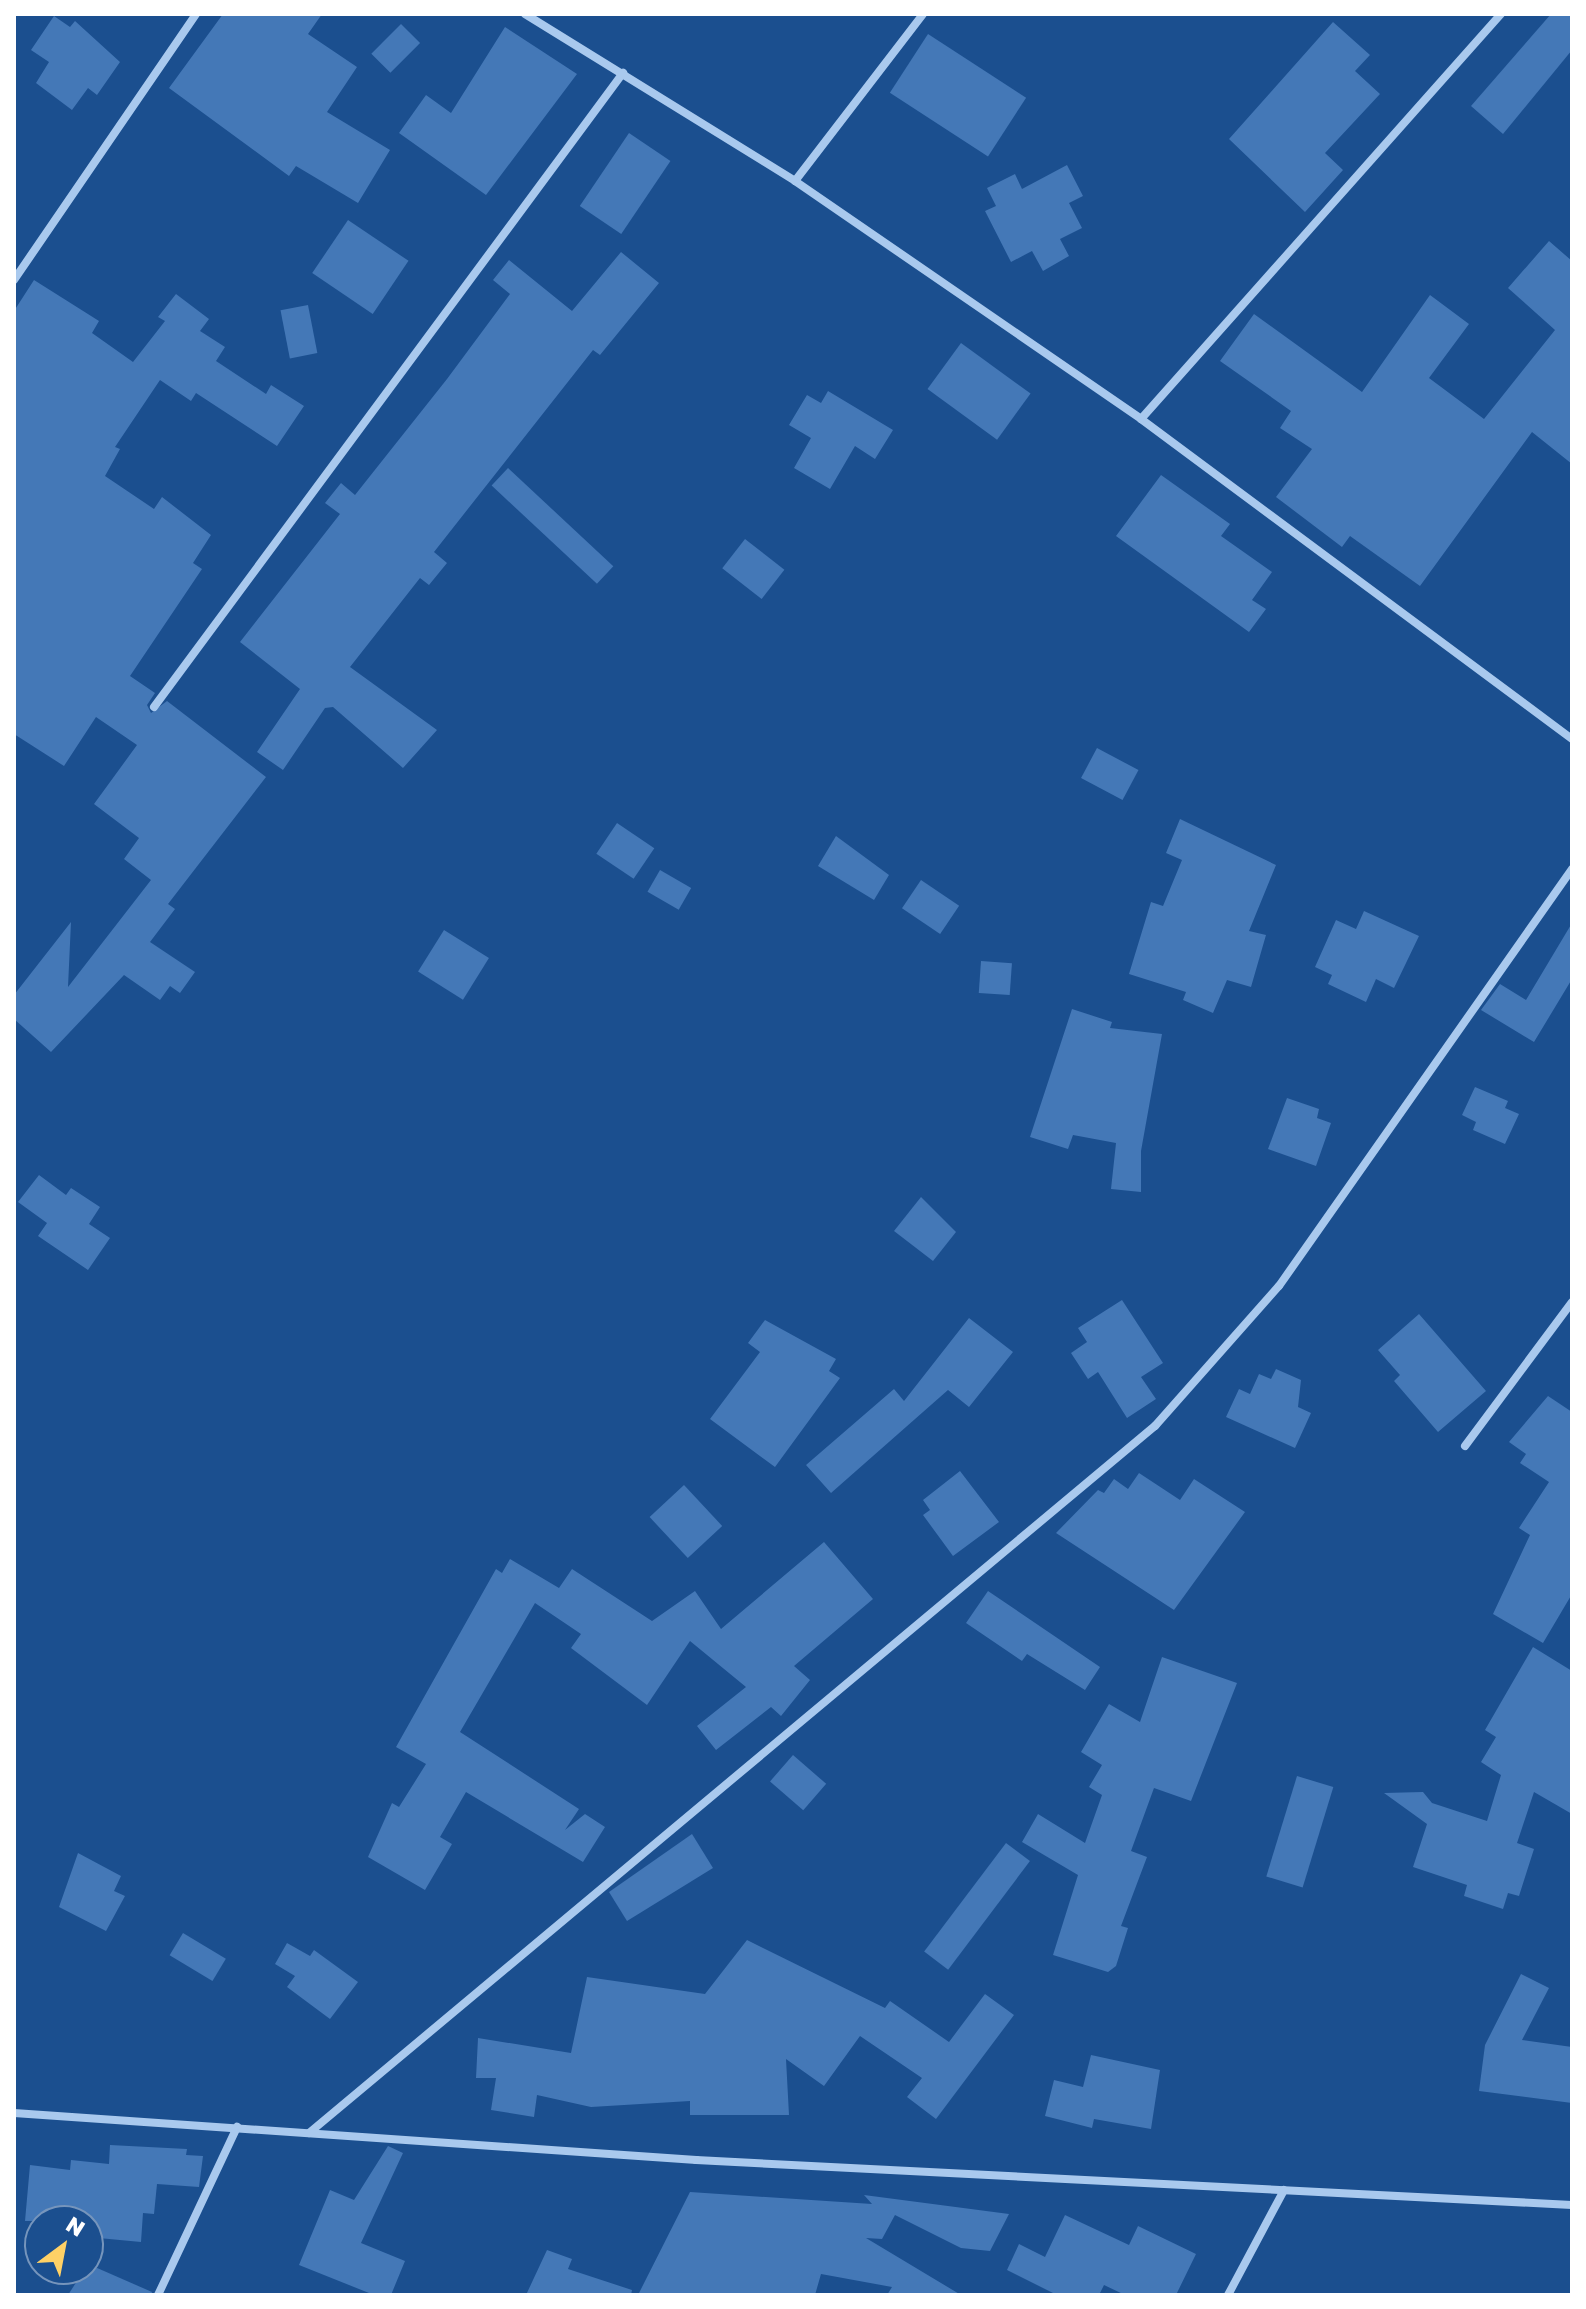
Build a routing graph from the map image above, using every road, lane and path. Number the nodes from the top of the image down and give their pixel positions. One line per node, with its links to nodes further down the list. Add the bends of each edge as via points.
1 (196, 14): 7 (street)
2 (525, 14): 5 (street)
3 (923, 14): 6 (street)
4 (1501, 14): 8 (street)
5 (623, 73): 6 (street); 9 (street)
6 (795, 181): 8 (street)
7 (14, 280)
8 (1141, 419): 10 (street)
9 (154, 707)
10 (1572, 739)
11 (1572, 869): 16 (street, via 1279,1286 1155,1426)
12 (1572, 1302): 13 (street)
13 (1465, 1446)
14 (14, 2113): 15 (street)
15 (237, 2127): 16 (street); 19 (street)
16 (309, 2133): 17 (street, via 696,2160)
17 (1284, 2190): 18 (street); 20 (street)
18 (1572, 2205)
19 (158, 2295)
20 (1228, 2295)

